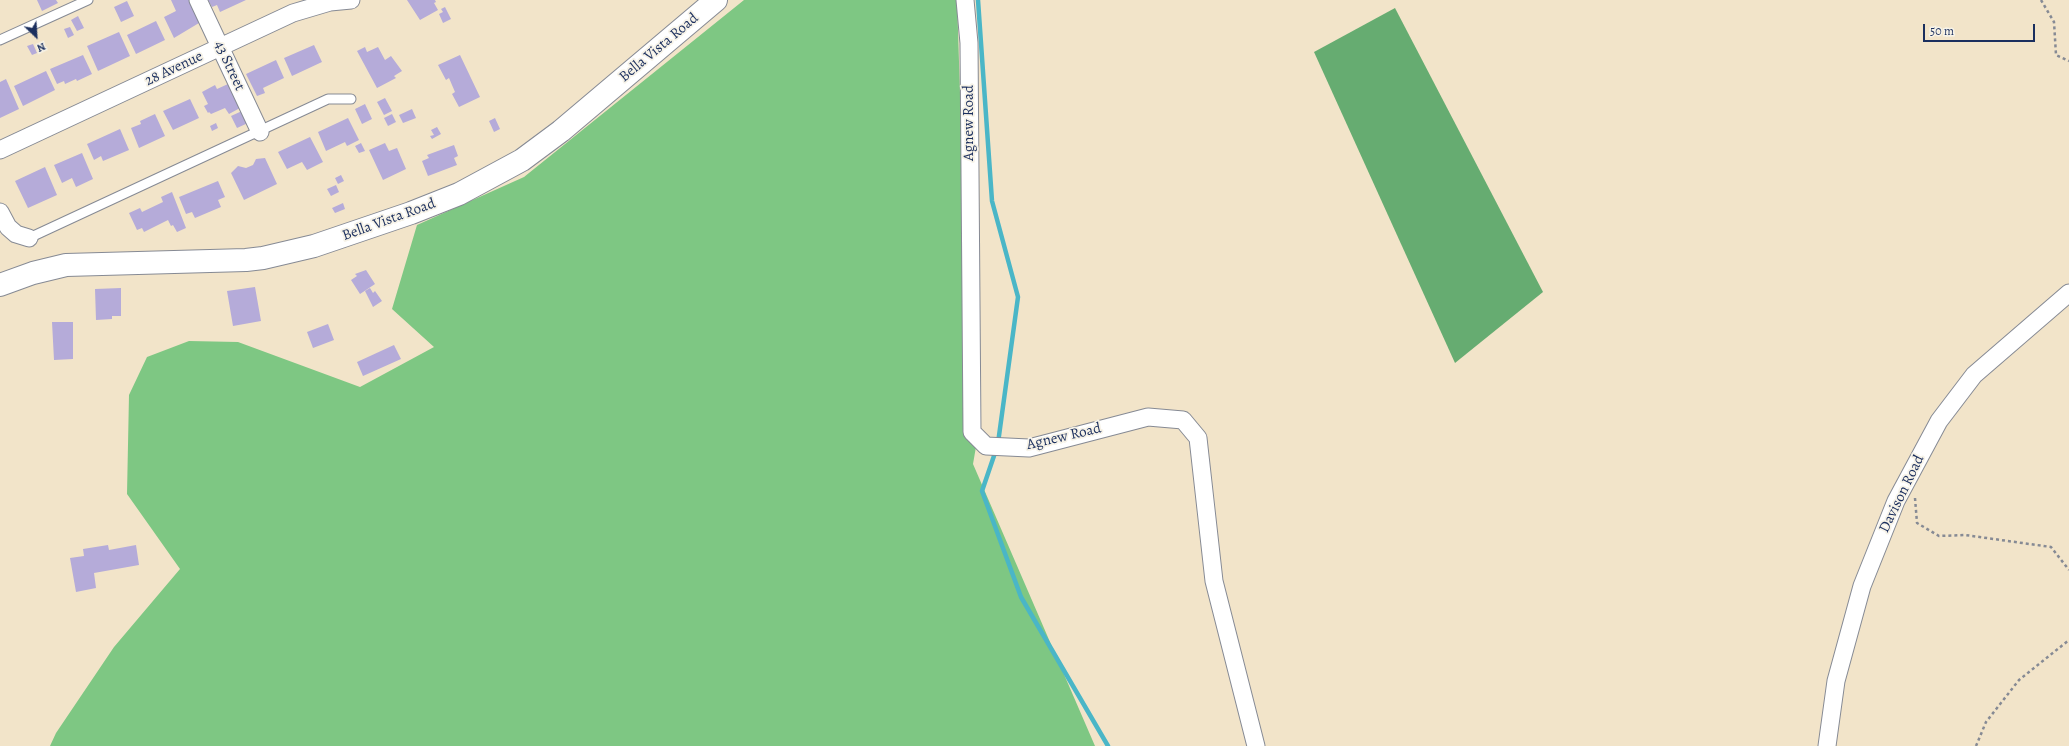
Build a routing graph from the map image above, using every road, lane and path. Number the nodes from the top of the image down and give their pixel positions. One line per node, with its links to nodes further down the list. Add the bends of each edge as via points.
1 (88, 0): 7 (lane)
2 (198, 0): 8 (street, 43 Street)
3 (351, 0): 8 (street, 28 Avenue, via 330,2 293,14)
4 (716, 0): 15 (street, Bella Vista Road, via 561,131 522,160 459,194 314,246 263,258 66,265)
5 (965, 0): 20 (street, Agnew Road, via 969,43 972,432 986,446 1029,448 1148,417 1183,420 1198,438 1214,581)
6 (2041, 0): 9 (path, via 2054,22 2056,55)
7 (0, 40)
8 (220, 48): 11 (street, 43 Street); 12 (street, 28 Avenue)
9 (2069, 61)
10 (351, 99): 11 (lane, via 328,100)
11 (260, 132): 14 (lane)
12 (0, 150)
13 (0, 212): 14 (street, via 8,227 16,234)
14 (29, 238)
15 (0, 285)
16 (2069, 294): 21 (street, Davison Road, via 1974,375 1939,421 1896,501 1862,586 1836,681)
17 (1915, 497): 18 (path, via 1917,523 1939,536 1965,535 2051,547)
18 (2069, 570)
19 (2069, 640): 22 (path, via 2019,680 1986,722)
20 (1256, 746)
21 (1827, 746)
22 (1976, 746)

